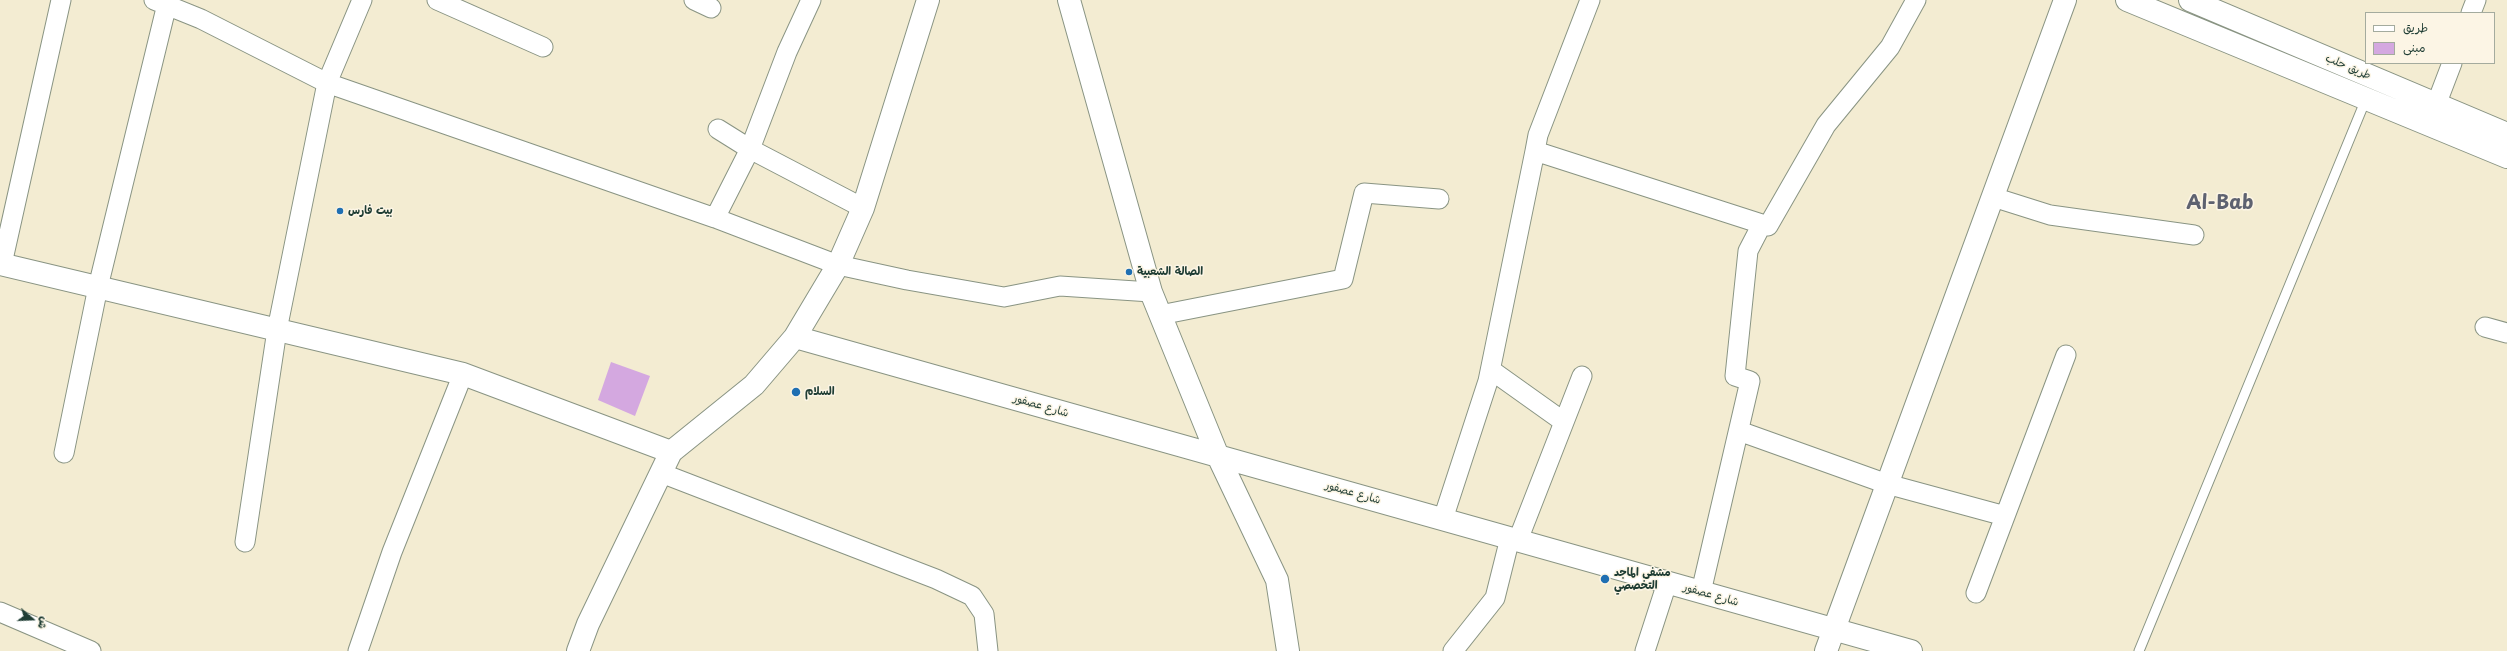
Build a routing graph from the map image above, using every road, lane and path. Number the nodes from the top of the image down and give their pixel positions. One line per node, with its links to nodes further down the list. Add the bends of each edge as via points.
1 (61, 0): 33 (street)
2 (362, 0): 19 (street)
3 (437, 0): 17 (street)
4 (694, 0): 15 (street)
5 (811, 0): 24 (street)
6 (928, 0): 29 (main road)
7 (1069, 0): 36 (main road)
8 (1590, 0): 25 (street, via 1538,134)
9 (1916, 0): 31 (street, via 1890,47 1826,125 1768,226)
10 (2065, 0): 27 (main road)
11 (2127, 0): 20 (main road)
12 (2190, 0): 21 (main road, طريق حلب)
13 (2476, 0): 16 (street)
14 (163, 2): 19 (street); 35 (street)
15 (711, 8)
16 (2471, 12)
17 (543, 47)
18 (2452, 64): 21 (street)
19 (327, 83): 30 (street); 39 (street)
20 (2366, 98): 26 (main road); 71 (lane)
21 (2436, 105): 23 (main road, طريق حلب)
22 (718, 129): 24 (street)
23 (2507, 134)
24 (750, 149): 29 (street); 30 (street)
25 (1535, 151): 31 (street); 43 (street)
26 (2507, 157)
27 (1993, 197): 32 (street, via 2050,215); 52 (main road)
28 (1439, 199): 37 (street, via 1364,193 1342,279)
29 (863, 208): 34 (main road)
30 (715, 218): 34 (street)
31 (1762, 224): 47 (street, via 1748,251 1735,376 1750,381)
32 (2194, 235)
33 (1, 264): 35 (main road)
34 (838, 265): 36 (street, via 1004,297 1060,286); 41 (main road)
35 (98, 287): 39 (main road); 48 (street)
36 (1151, 292): 37 (main road)
37 (1160, 315): 50 (main road)
38 (2485, 327): 40 (street)
39 (278, 330): 44 (main road); 56 (street)
40 (2507, 333)
41 (795, 337): 49 (main road, via 754,385); 50 (main road, شارع عصفور)
42 (2066, 355): 53 (street)
43 (1490, 370): 46 (street); 54 (street)
44 (463, 374): 49 (main road); 63 (street, via 392,552)
45 (1582, 376): 46 (street)
46 (1564, 422): 55 (street)
47 (1739, 431): 52 (street); 58 (street)
48 (64, 452)
49 (671, 452): 51 (main road)
50 (1217, 454): 54 (main road, شارع عصفور); 66 (main road, via 1277,580)
51 (661, 473): 64 (main road, via 588,624); 65 (street, via 936,579 972,596 984,614)
52 (1887, 484): 53 (street); 61 (main road)
53 (2005, 516): 59 (street)
54 (1443, 519): 55 (main road, شارع عصفور)
55 (1514, 539): 57 (main road, شارع عصفور); 67 (street, via 1495,598)
56 (244, 542)
57 (1668, 583): 58 (main road, شارع عصفور); 68 (street)
58 (1701, 592): 61 (main road, شارع عصفور)
59 (1976, 593)
60 (0, 612): 62 (street)
61 (1834, 630): 69 (main road); 70 (main road, شارع عصفور)
62 (91, 651)
63 (358, 651)
64 (578, 651)
65 (988, 651)
66 (1288, 651)
67 (1453, 651)
68 (1645, 651)
69 (1826, 651)
70 (1911, 651)
71 (2139, 651)

